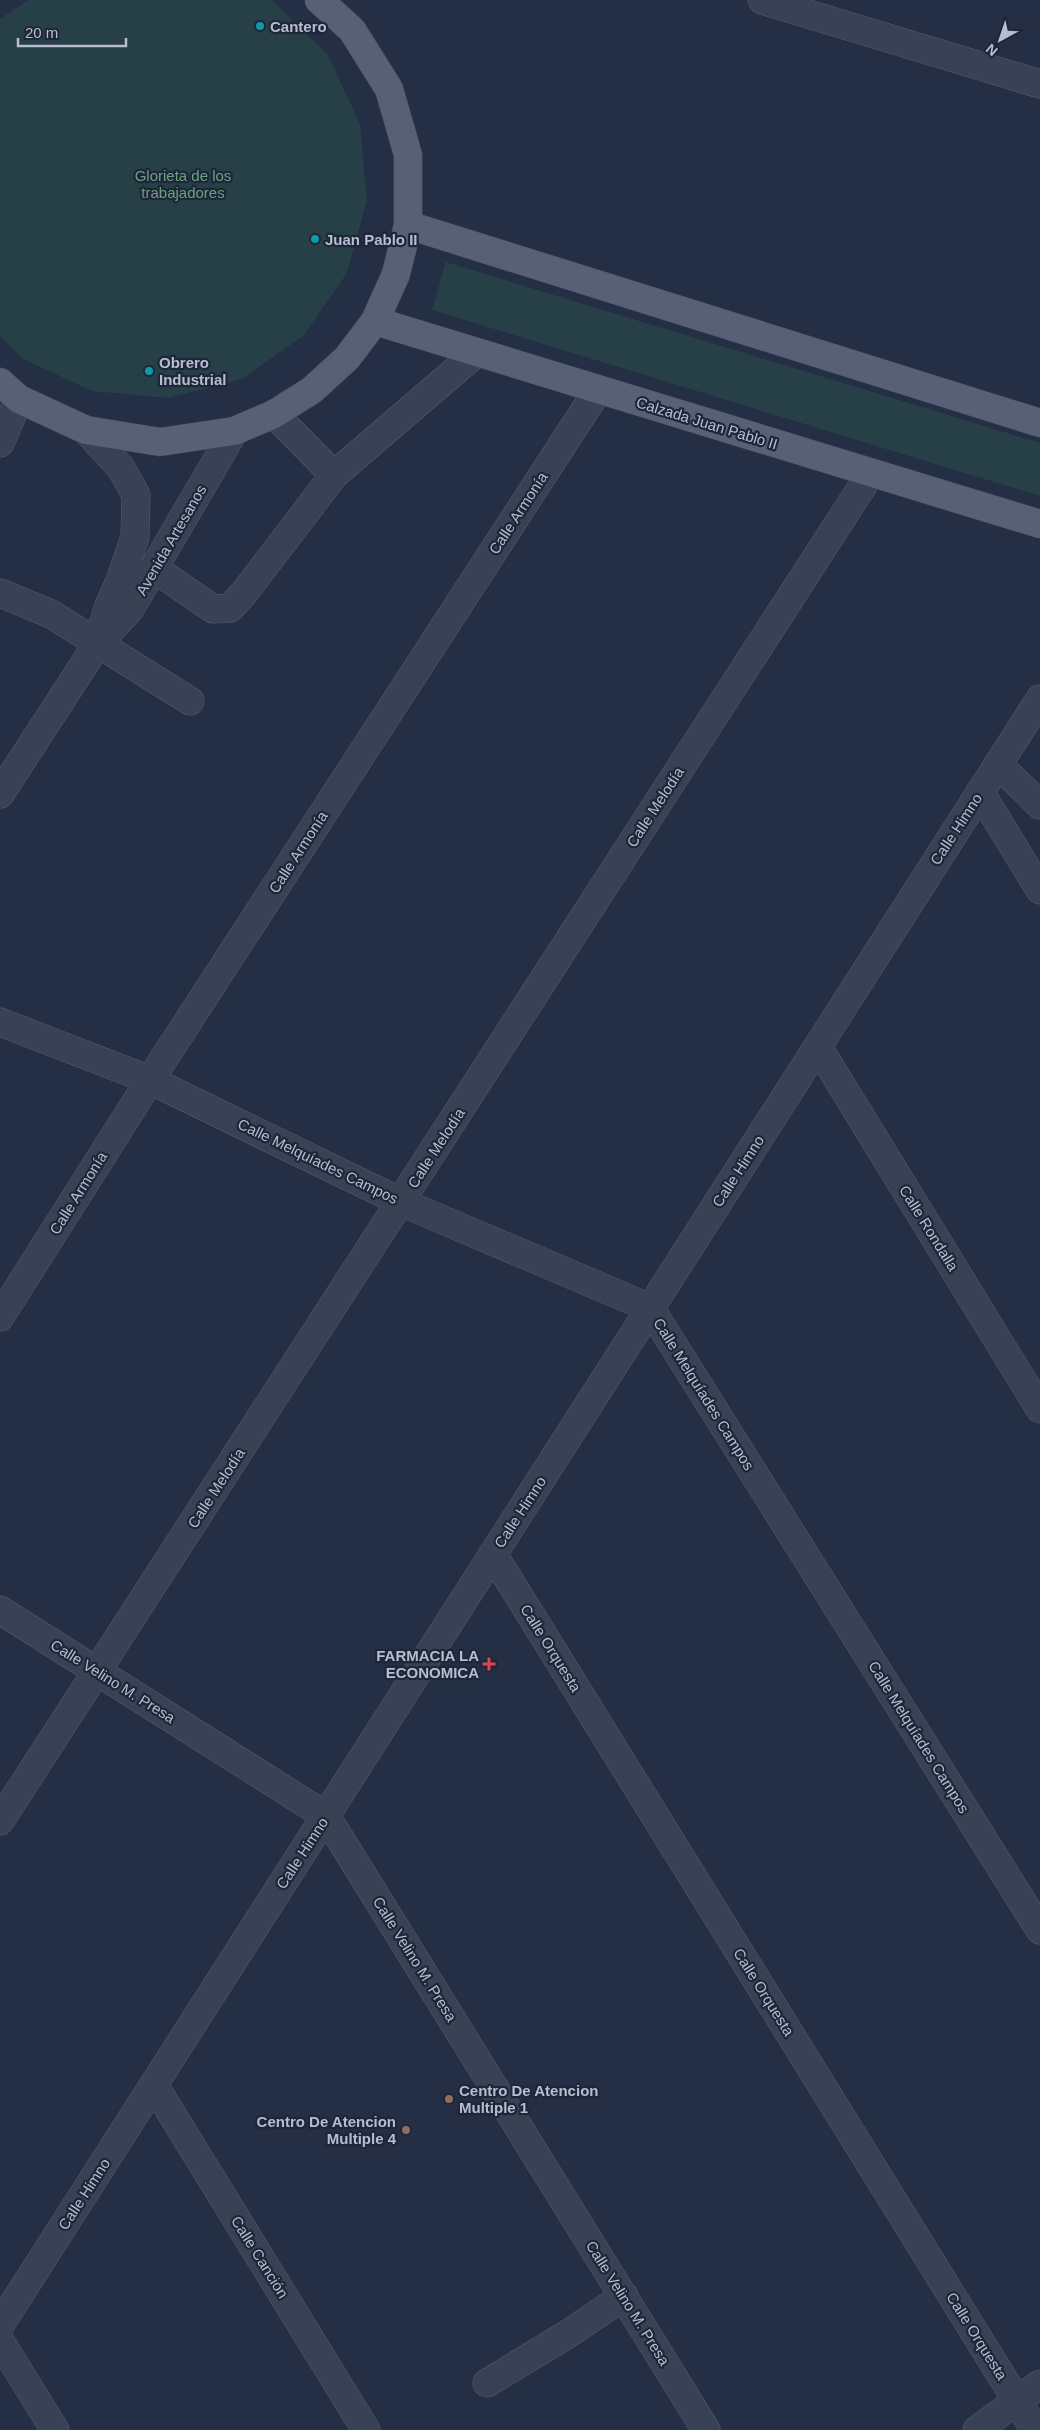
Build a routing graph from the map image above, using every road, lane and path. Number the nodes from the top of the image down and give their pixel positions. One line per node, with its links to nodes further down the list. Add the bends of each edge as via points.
1 (319, 0): 4 (main road, via 352,30 389,89 408,156)
2 (774, 2): 3 (street)
3 (1040, 84)
4 (408, 225): 5 (main road, via 396,274); 10 (main road)
5 (374, 321): 6 (main road, Calzada Juan Pablo II); 9 (main road, via 347,358 312,390)
6 (476, 353): 8 (main road, Calzada Juan Pablo II); 15 (street)
7 (10, 390): 11 (main road); 13 (street)
8 (598, 390): 14 (main road, Calzada Juan Pablo II); 29 (street, Calle Armonía)
9 (274, 414): 12 (main road); 15 (street)
10 (1040, 424)
11 (86, 430): 12 (main road, via 160,442); 19 (street, Avenida Artesanos, via 121,468 136,494 135,537)
12 (234, 431): 17 (street, Avenida Artesanos)
13 (0, 443)
14 (871, 473): 16 (main road, Calzada Juan Pablo II); 30 (street, Calle Melodía)
15 (334, 475): 17 (street, via 230,608 213,609)
16 (1040, 524)
17 (155, 569): 19 (street, Avenida Artesanos, via 130,609)
18 (0, 593): 19 (street, via 51,614)
19 (98, 643): 20 (street); 24 (street, Avenida Artesanos)
20 (190, 700)
21 (1038, 705): 22 (street, Calle Himno)
22 (998, 764): 23 (street, Calle Himno); 25 (street)
23 (980, 792): 26 (street); 28 (street, Calle Himno)
24 (0, 794)
25 (1040, 805)
26 (1040, 890)
27 (0, 1022): 29 (street, Calle Melquíades Campos)
28 (818, 1047): 31 (street, Calle Himno); 33 (street, Calle Rondalla)
29 (150, 1080): 30 (street, Calle Melquíades Campos); 32 (street, Calle Armonía)
30 (401, 1202): 31 (street, Calle Melquíades Campos); 36 (street, Calle Melodía)
31 (650, 1308): 34 (street, Calle Himno); 39 (street, Calle Melquíades Campos)
32 (0, 1317)
33 (1040, 1409)
34 (493, 1554): 37 (street, Calle Himno); 46 (street, Calle Orquesta)
35 (0, 1610): 36 (street, Calle Velino M. Presa)
36 (97, 1671): 37 (street, Calle Velino M. Presa); 38 (street, Calle Melodía)
37 (326, 1816): 40 (street, Calle Himno); 41 (street, Calle Velino M. Presa)
38 (0, 1822)
39 (1040, 1930)
40 (154, 2084): 42 (street, Calle Himno); 48 (street, Calle Canción)
41 (624, 2296): 44 (street); 49 (street, Calle Velino M. Presa)
42 (0, 2325)
43 (0, 2341): 47 (street)
44 (487, 2383)
45 (1040, 2384): 46 (street)
46 (1017, 2401): 50 (street); 51 (street, Calle Orquesta)
47 (55, 2430)
48 (366, 2430)
49 (706, 2430)
50 (977, 2430)
51 (1035, 2430)

